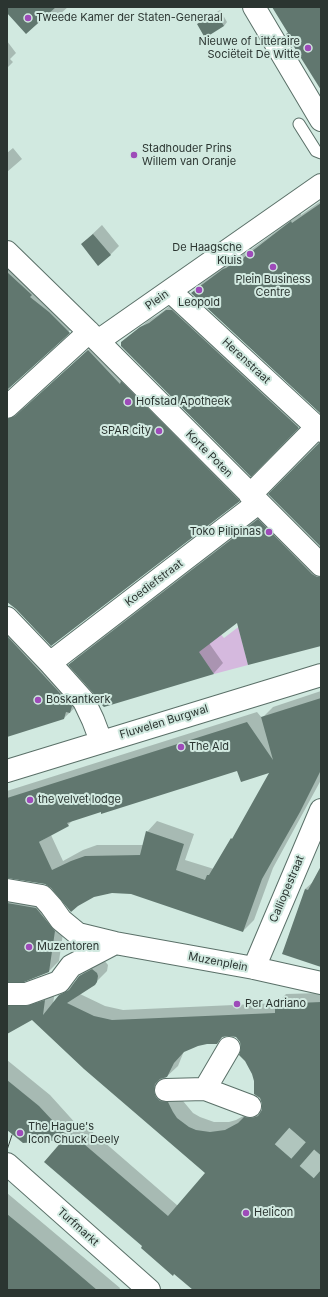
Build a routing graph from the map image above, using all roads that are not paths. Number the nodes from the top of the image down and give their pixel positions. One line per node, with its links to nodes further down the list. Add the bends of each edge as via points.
1 (254, 7): 2 (street)
2 (321, 120)
3 (299, 124): 4 (lane, via 316,151)
4 (321, 152)
5 (321, 185): 7 (street, Plein)
6 (7, 252): 8 (street)
7 (170, 291): 8 (street, Plein); 10 (street, Herenstraat)
8 (94, 337): 9 (street, Plein); 11 (street, Korte Poten)
9 (7, 407)
10 (319, 429): 11 (street, Koediefstraat)
11 (254, 499): 12 (street, Korte Poten); 14 (street, Koediefstraat)
12 (321, 565)
13 (7, 618): 14 (street)
14 (50, 663): 16 (street, via 84,701)
15 (321, 675): 16 (street, Fluwelen Burgwal)
16 (101, 741): 17 (street, Fluwelen Burgwal)
17 (7, 771)
18 (321, 810): 21 (street, Calliopestraat)
19 (7, 890): 20 (street, Muzenplein, via 42,896 60,920 78,934)
20 (115, 943): 21 (street, Muzenplein); 23 (street, via 71,966 59,982 26,994)
21 (254, 968): 22 (street, Muzenplein)
22 (321, 983)
23 (7, 994)
24 (229, 1048): 25 (street)
25 (205, 1089): 26 (street); 27 (street)
26 (166, 1090)
27 (250, 1106)
28 (7, 1164): 29 (street, Turfmarkt)
29 (149, 1290)

